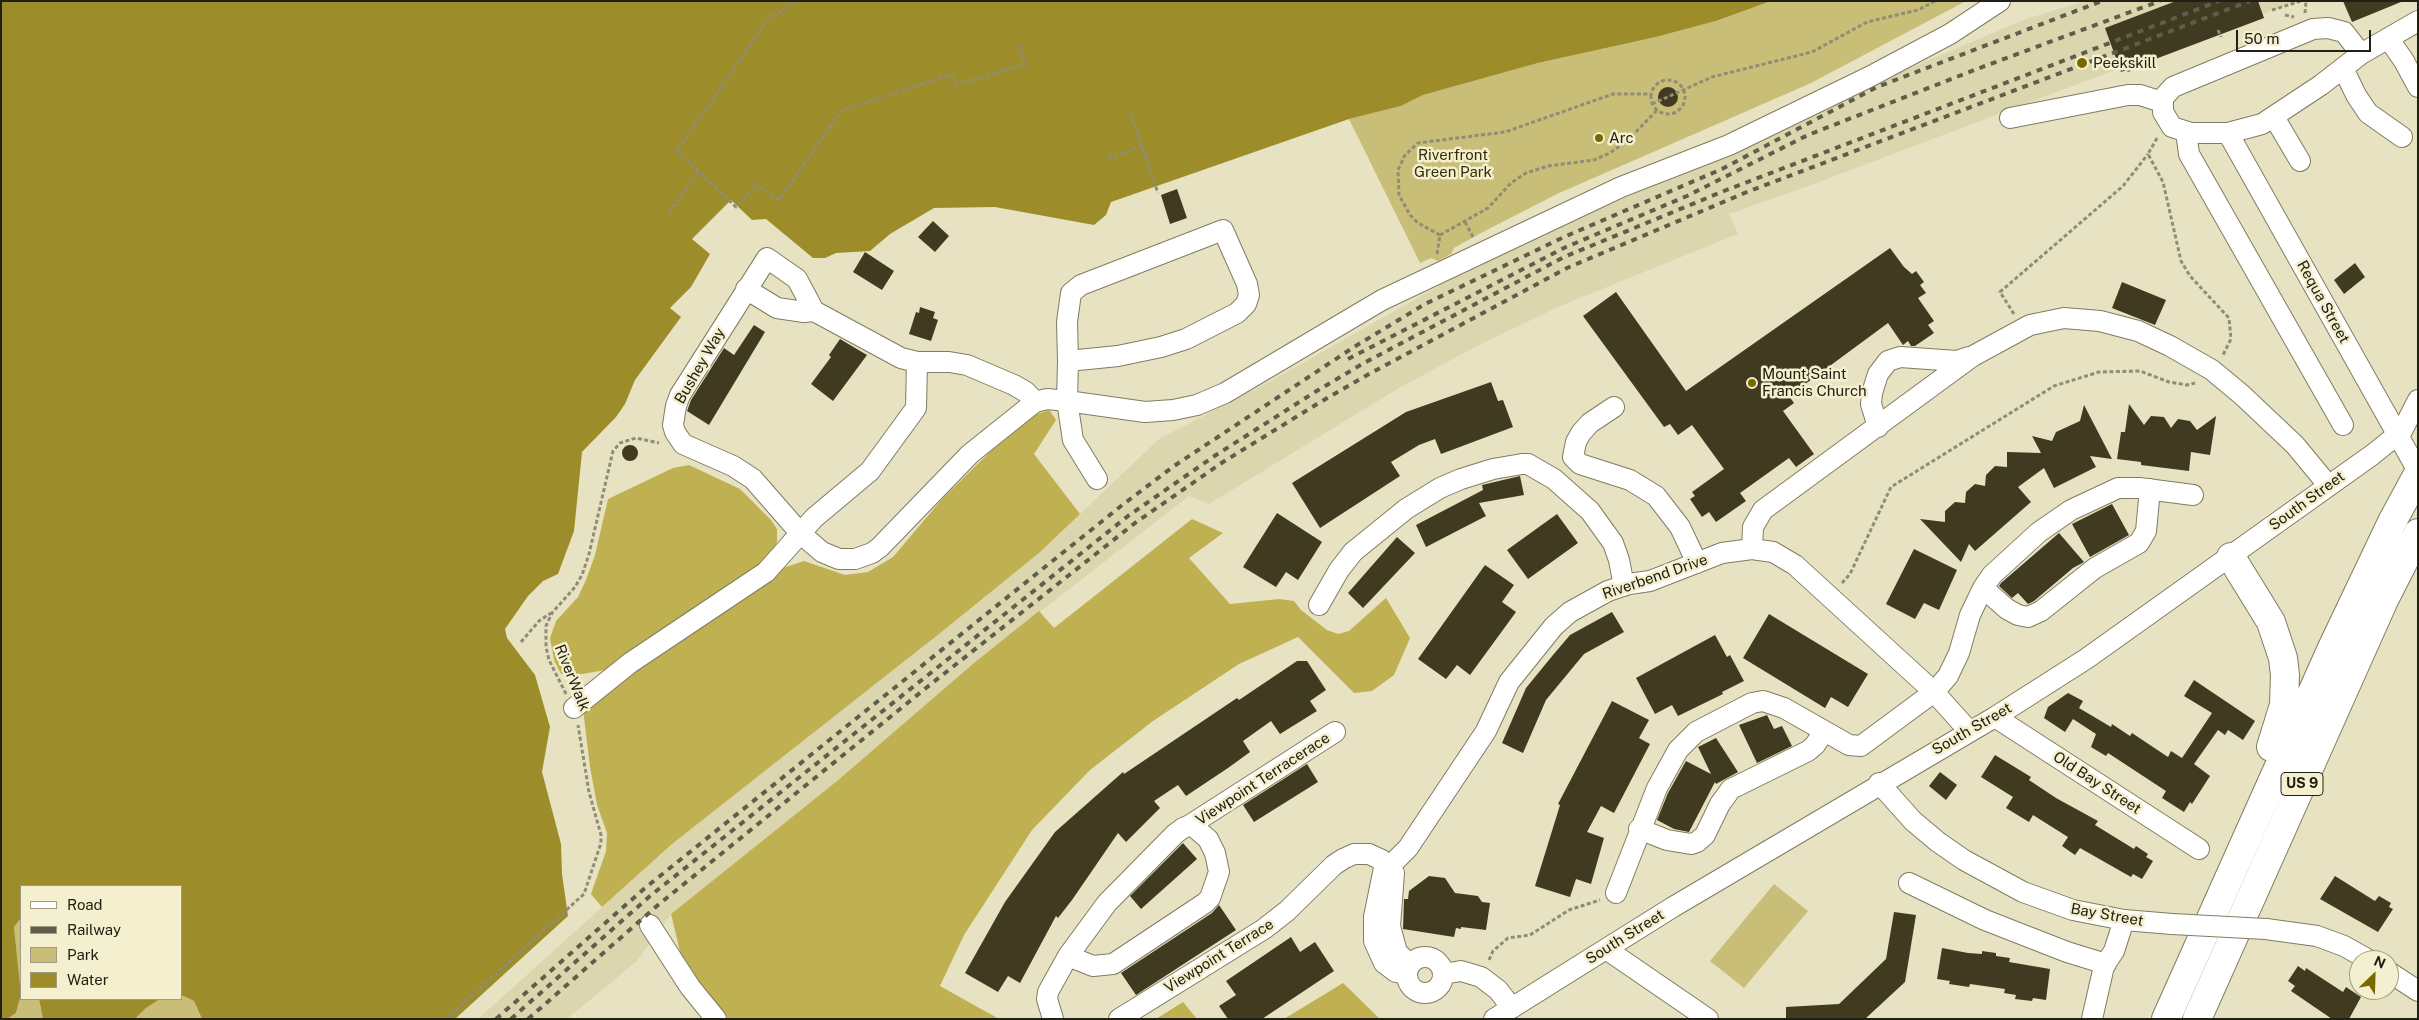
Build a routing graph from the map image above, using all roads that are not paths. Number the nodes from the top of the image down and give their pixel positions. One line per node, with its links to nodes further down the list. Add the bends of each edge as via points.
1 (2000, 1): 19 (street, via 1950,34 1869,78 1729,145 1621,187 1382,300 1218,396 1189,406 1145,412)
2 (2418, 21): 3 (street)
3 (2388, 38): 4 (street); 6 (street)
4 (2361, 54): 5 (street); 7 (street, via 2344,32 2313,29 2172,87)
5 (2343, 68): 8 (street); 12 (street, via 2368,113)
6 (2418, 87)
7 (2162, 102): 9 (street, via 2128,95); 10 (street, via 2168,124)
8 (2274, 117): 11 (street, via 2262,124); 13 (street)
9 (2010, 118)
10 (2186, 132): 11 (street); 23 (street, via 2189,154)
11 (2228, 133): 25 (street, Requa Street)
12 (2402, 137)
13 (2300, 161)
14 (746, 289): 15 (street, via 777,308); 15 (street, Bushey Way, via 767,258 797,279); 31 (street, Bushey Way, via 680,395 674,418 675,432 683,444 745,472)
15 (814, 311): 18 (street, via 877,347)
16 (1974, 356): 24 (street); 24 (street, via 1957,361 1900,357 1888,362 1878,374 1872,393 1871,404); 28 (street, via 2030,325 2064,318 2124,327 2170,346 2212,370 2295,445)
17 (1068, 361): 17 (street, via 1161,347 1186,339 1237,313 1249,295 1223,230 1081,285 1071,293 1067,322); 19 (street)
18 (917, 362): 21 (street, via 949,362 967,366 1014,385); 31 (street, via 916,408 870,472 814,518)
19 (1067, 400): 21 (street); 27 (street, via 1073,440)
20 (2418, 400): 25 (street, South Street, via 2407,423)
21 (1035, 402): 31 (street, Bushey Way, via 970,454 872,553 848,560 831,557)
22 (1614, 407): 35 (street, via 1581,433 1573,458 1580,464 1630,480 1656,496 1680,527)
23 (2343, 425)
24 (1878, 426): 33 (street, via 1763,510 1753,527)
25 (2397, 434): 26 (street, Requa Street); 28 (street, South Street)
26 (2418, 473): 49 (highway, US 9, via 2332,648)
27 (1097, 480)
28 (2328, 485): 34 (street, South Street)
29 (2150, 489): 30 (street); 37 (street, via 2118,488 2071,510 2003,564); 37 (street, via 2146,531 2140,543 2095,568 2042,611 2028,617 2018,615 2002,606)
30 (2192, 495)
31 (801, 534): 40 (street, via 766,572 630,663)
32 (2413, 542): 71 (highway, US 9, via 2357,659)
33 (1752, 549): 35 (street, Riverbend Drive, via 1722,553); 39 (street, Riverbend Drive, via 1783,556)
34 (2231, 557): 41 (street, South Street, via 2086,659); 49 (highway, via 2271,622 2281,650 2285,675 2282,715 2253,800)
35 (1697, 563): 36 (street, Riverbend Drive, via 1650,581)
36 (1624, 586): 38 (street, via 1613,543 1590,511 1554,480 1534,467 1522,464 1462,479 1406,508 1353,552 1338,570); 50 (street, Riverbend Drive, via 1570,612 1554,626 1509,682 1486,731 1408,848)
37 (1983, 588): 39 (street, via 1970,614 1953,668)
38 (1319, 605)
39 (1934, 692): 42 (street, via 1861,746 1848,745); 43 (street, Riverbend Drive)
40 (574, 708)
41 (1995, 717): 43 (street, South Street); 48 (street, Old Bay Street)
42 (1824, 731): 47 (street, via 1808,751 1731,789 1698,842 1667,840); 47 (street, via 1773,702 1763,700 1696,732 1678,750)
43 (1970, 731): 45 (street, South Street)
44 (1335, 732): 46 (street, Viewpoint Terracerace)
45 (1879, 783): 53 (street, Bay Street, via 1938,842 1993,877 2048,903); 55 (street, South Street)
46 (1190, 825): 57 (street, via 1175,834 1107,903); 57 (street, via 1208,838 1215,853 1219,872 1210,898 1113,964 1093,966)
47 (1639, 829): 52 (street)
48 (2199, 849)
49 (2242, 851): 70 (highway, US 9)
50 (1390, 865): 59 (street, via 1390,926 1397,952); 66 (street, Viewpoint Terrace, via 1369,854 1354,854 1343,859 1270,925)
51 (1909, 883): 58 (street, via 1986,920)
52 (1616, 893)
53 (2124, 920): 56 (street, Bay Street, bridge, via 2266,929 2317,936); 58 (street)
54 (650, 925): 64 (street, via 690,987)
55 (1606, 949): 63 (street, South Street); 68 (street)
56 (2351, 950)
57 (1068, 956): 65 (street, via 1048,992)
58 (2106, 964): 69 (street)
59 (1408, 970): 60 (street, via 1415,960 1429,958 1441,967); 60 (street, via 1409,983 1414,990 1427,993 1439,986)
60 (1443, 974): 63 (street, via 1461,971 1481,977 1491,983)
61 (2399, 978): 62 (street)
62 (2418, 990)
63 (1512, 1008): 67 (street, South Street)
64 (716, 1019)
65 (1053, 1019)
66 (1119, 1019)
67 (1494, 1019)
68 (1708, 1019)
69 (2092, 1019)
70 (2166, 1019)
71 (2197, 1019)

